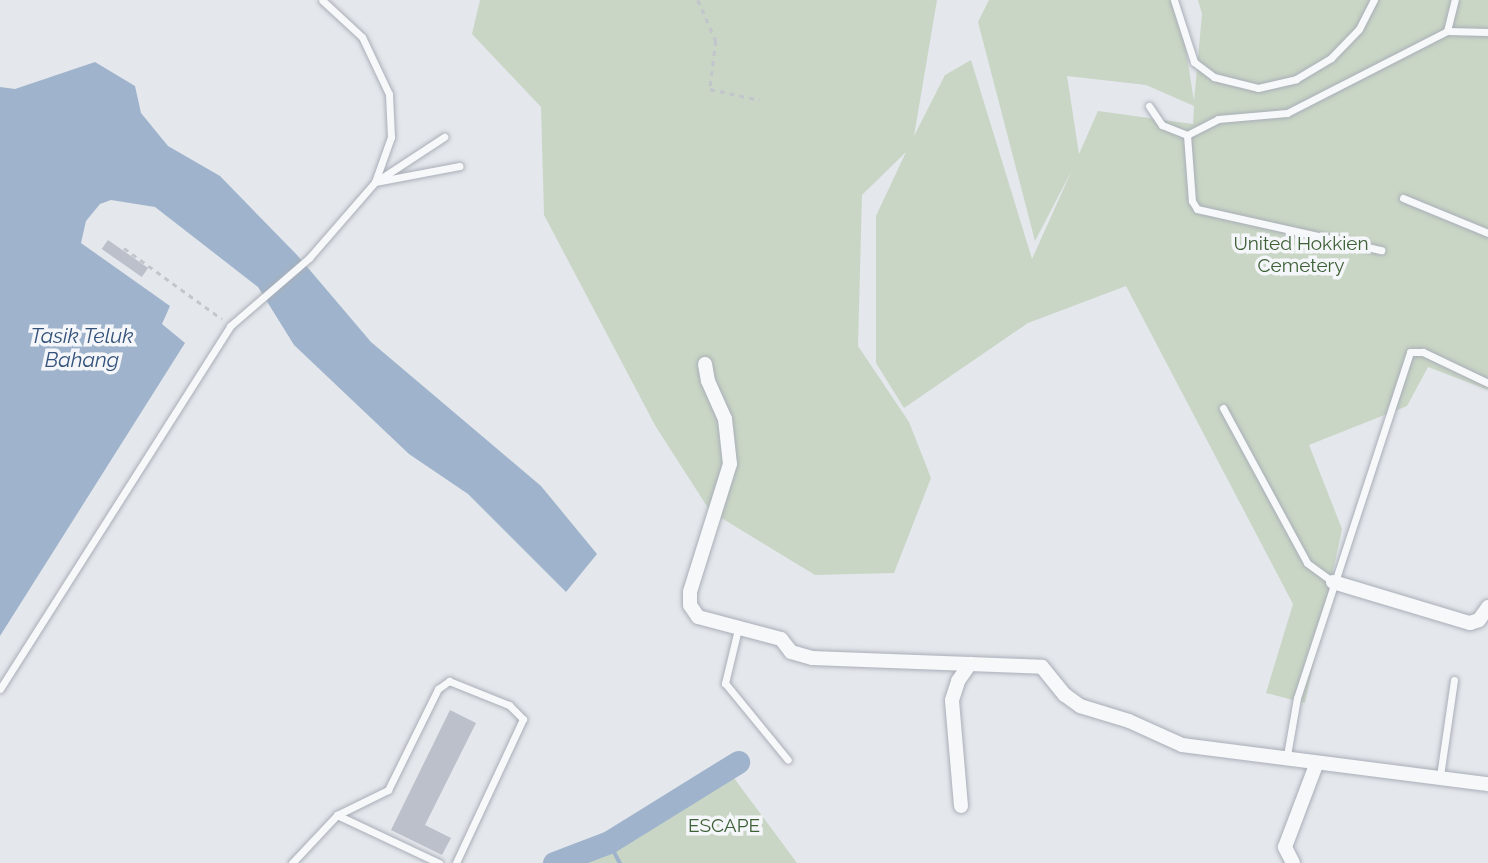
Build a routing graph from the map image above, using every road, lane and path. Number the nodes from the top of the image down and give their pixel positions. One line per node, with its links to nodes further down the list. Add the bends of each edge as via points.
1 (322, 0): 13 (lane, via 362,37 389,94 391,137)
2 (698, 0): 8 (path, via 716,41 710,89)
3 (1174, 0): 4 (lane, via 1194,62 1213,77 1258,88 1296,79 1331,58 1359,29)
4 (1374, 0)
5 (1455, 0): 6 (lane)
6 (1447, 31): 7 (lane); 10 (lane, via 1287,113 1218,119)
7 (1488, 32)
8 (760, 100)
9 (1149, 106): 10 (lane, via 1162,125)
10 (1187, 135): 17 (lane, via 1192,201 1197,209)
11 (444, 137): 13 (lane)
12 (460, 166): 13 (lane)
13 (375, 182): 18 (lane, via 309,258)
14 (1403, 198): 15 (lane)
15 (1488, 233)
16 (124, 248): 18 (path)
17 (1381, 250)
18 (230, 326): 27 (lane)
19 (705, 363): 24 (street, via 725,419 730,464 689,599 698,617)
20 (1488, 383): 22 (lane, via 1423,352 1410,352)
21 (1223, 408): 22 (lane, via 1307,563)
22 (1333, 582): 23 (street, via 1470,623 1479,620); 29 (lane, via 1297,698)
23 (1488, 607)
24 (738, 629): 25 (street, via 781,639 791,652 812,658); 28 (lane, via 724,683)
25 (970, 664): 29 (street, via 1042,667 1065,695 1089,710 1129,721 1182,745); 33 (street, via 952,700)
26 (1454, 680): 31 (lane)
27 (0, 690)
28 (788, 760)
29 (1286, 761): 30 (street)
30 (1316, 765): 31 (street); 38 (street, via 1285,847)
31 (1440, 776): 32 (street)
32 (1488, 784)
33 (961, 806)
34 (337, 815): 35 (lane); 36 (lane); 37 (lane, via 388,790 438,689 453,681 509,705 523,719)
35 (292, 863)
36 (439, 863)
37 (456, 863)
38 (1293, 863)

